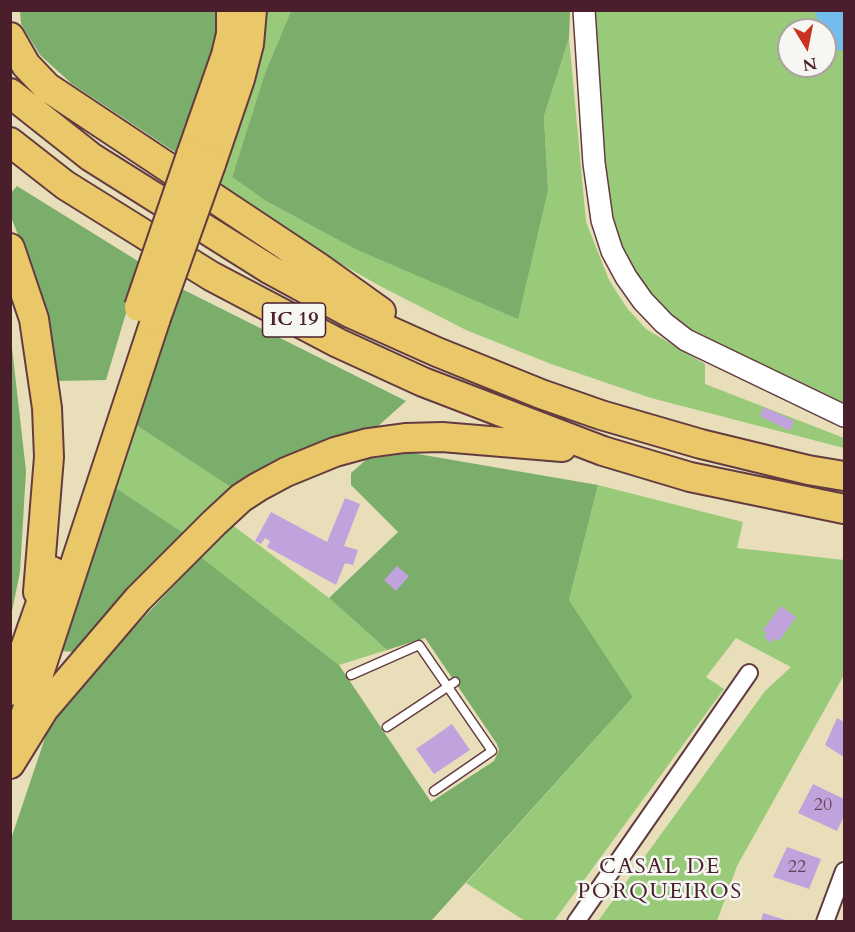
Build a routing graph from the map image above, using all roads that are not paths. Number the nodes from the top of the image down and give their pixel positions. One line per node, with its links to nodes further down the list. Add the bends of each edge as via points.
1 (231, 10): 7 (highway, via 231,34)
2 (252, 10): 7 (highway, via 240,79)
3 (584, 10): 11 (street, via 594,163 602,219 626,278 664,323 686,340)
4 (10, 37): 10 (highway, via 26,65 47,87 318,267)
5 (10, 93): 10 (highway, IC 19, via 91,157 269,269)
6 (10, 142): 12 (highway, IC 19, via 65,184 259,303 423,382)
7 (201, 160): 9 (highway, bridge)
8 (10, 248): 15 (highway, via 34,319 47,408 47,491)
9 (148, 313): 15 (highway); 21 (highway)
10 (437, 352): 13 (highway, IC 19, via 601,415 701,444)
11 (844, 416)
12 (603, 451): 14 (highway, IC 19, via 690,477); 22 (highway, via 442,437 405,438 335,452 286,472 241,498 138,599 44,709)
13 (844, 476)
14 (844, 509)
15 (36, 619): 19 (highway)
16 (749, 673): 25 (street)
17 (351, 675): 18 (lane, via 419,645)
18 (451, 684): 20 (lane); 23 (lane, via 492,751)
19 (10, 691)
20 (387, 727)
21 (10, 758)
22 (10, 764)
23 (434, 791)
24 (844, 874): 26 (street)
25 (576, 921)
26 (825, 921)

